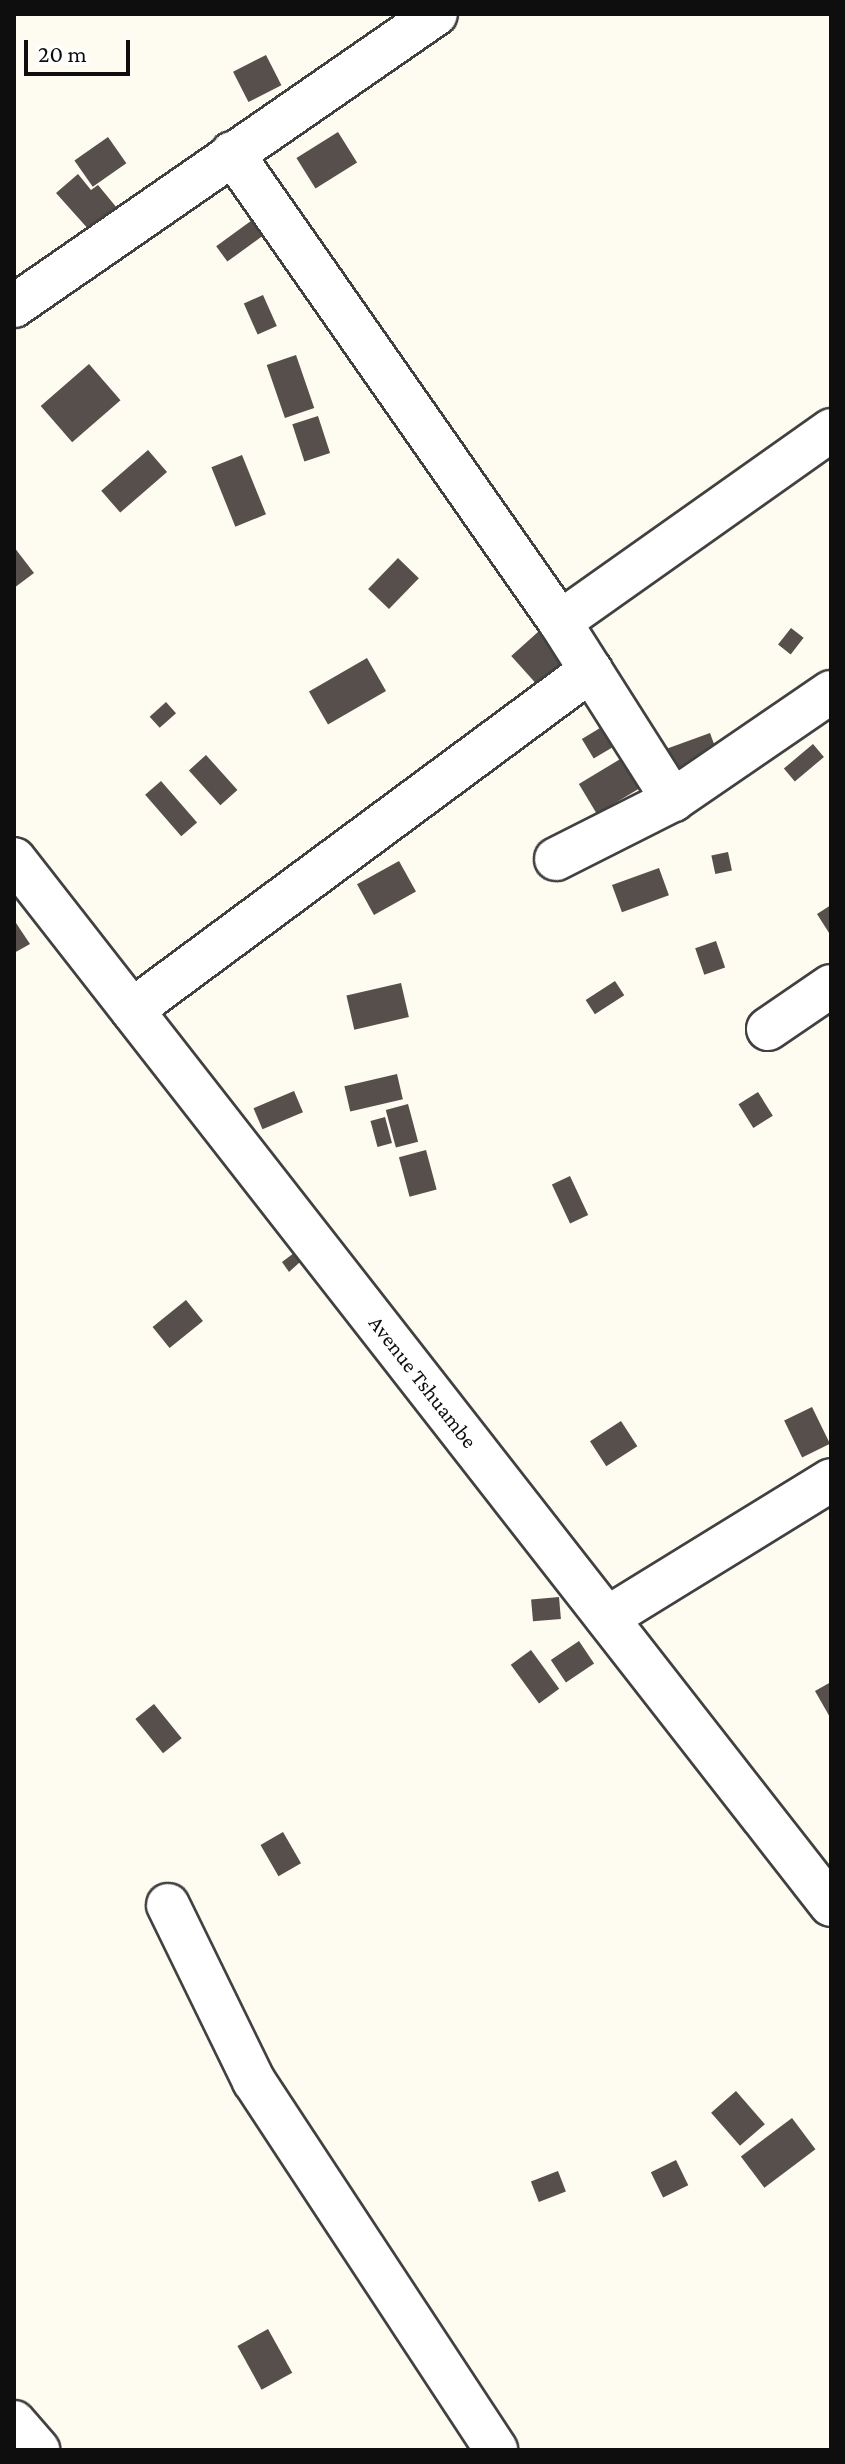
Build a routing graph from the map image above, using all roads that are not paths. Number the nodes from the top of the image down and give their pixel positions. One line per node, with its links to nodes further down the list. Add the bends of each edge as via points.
1 (436, 14): 2 (street)
2 (232, 153): 3 (street); 5 (street)
3 (14, 306)
4 (831, 430): 5 (street)
5 (560, 622): 6 (street)
6 (591, 670): 8 (street); 12 (street)
7 (831, 692): 8 (street)
8 (673, 800): 10 (street)
9 (14, 859): 12 (street, Avenue Tshuambe)
10 (556, 859)
11 (831, 986): 13 (street)
12 (132, 1010): 15 (street, Avenue Tshuambe)
13 (768, 1029)
14 (831, 1480): 15 (street)
15 (607, 1618): 16 (street, Avenue Tshuambe)
16 (818, 1863): 18 (street, Avenue Tshuambe)
17 (168, 1905): 21 (street, via 254,2081)
18 (831, 1905)
19 (14, 2422): 20 (street)
20 (38, 2450)
21 (496, 2450)

